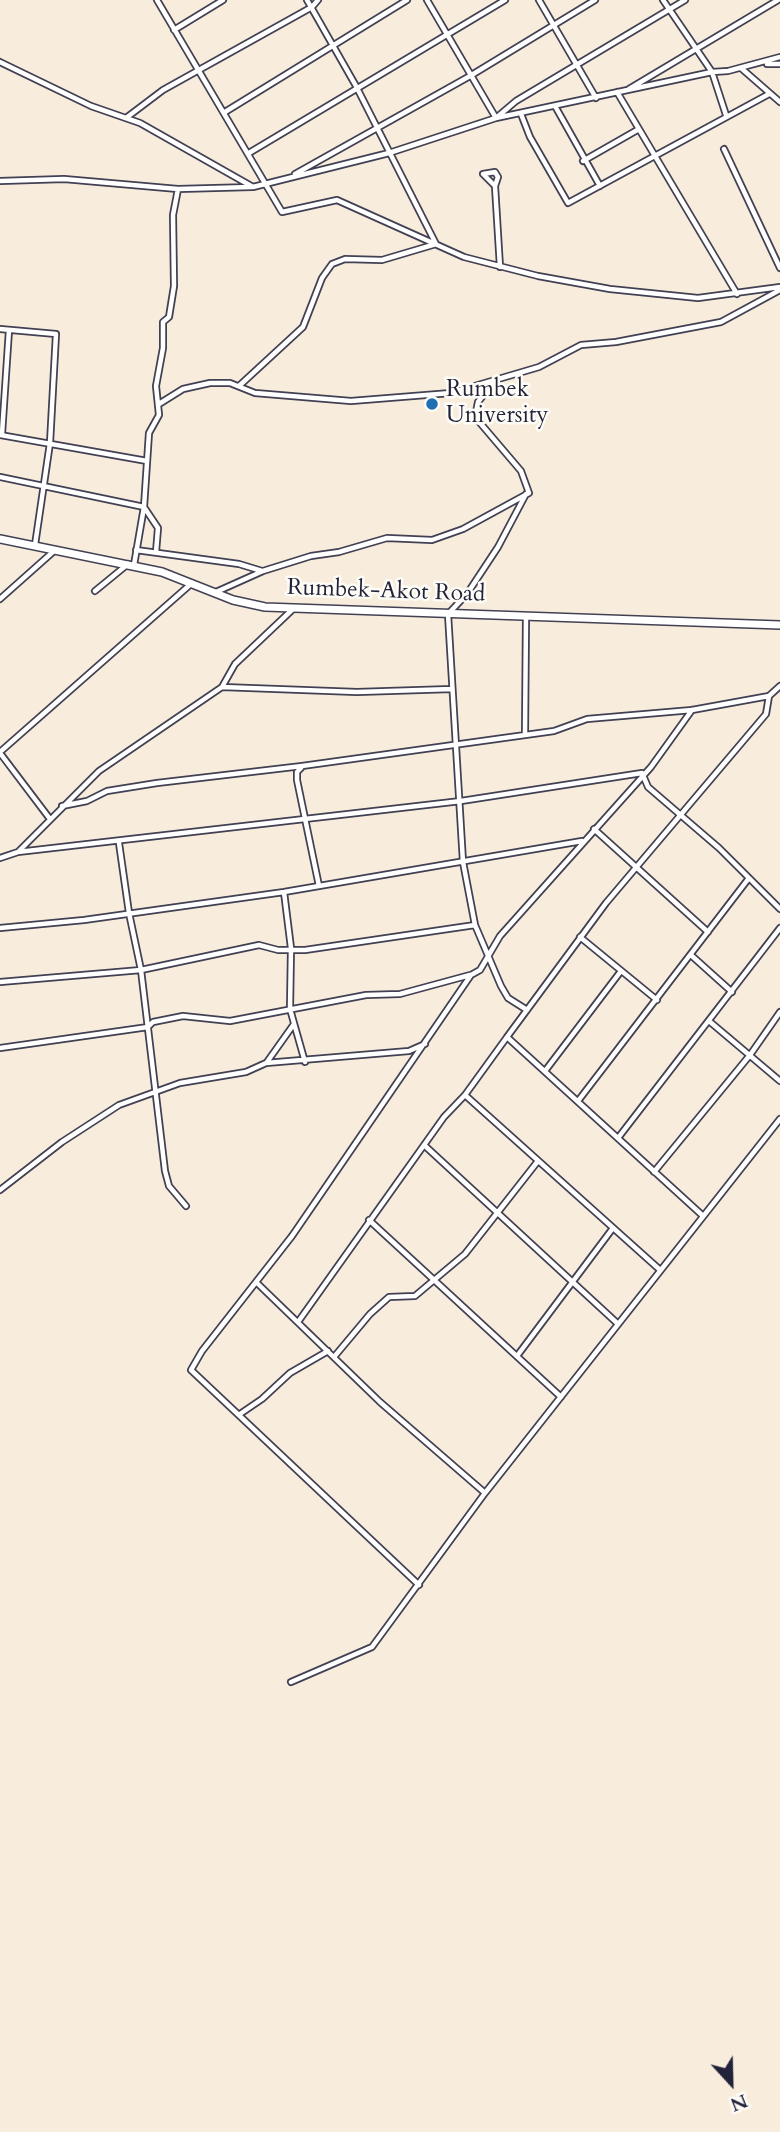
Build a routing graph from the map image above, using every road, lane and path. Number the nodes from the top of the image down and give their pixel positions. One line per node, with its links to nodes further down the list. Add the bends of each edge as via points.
1 (157, 0): 16 (street)
2 (223, 0): 16 (street)
3 (307, 0): 13 (street)
4 (318, 0): 13 (street)
5 (407, 0): 18 (street)
6 (427, 0): 17 (street)
7 (505, 0): 17 (street)
8 (539, 0): 15 (street)
9 (595, 0): 15 (street)
10 (663, 0): 14 (street)
11 (685, 0): 14 (street)
12 (778, 0): 19 (street)
13 (312, 7): 18 (street); 26 (street)
14 (669, 10): 19 (street); 24 (street)
15 (552, 25): 24 (street); 28 (street)
16 (174, 30): 26 (street)
17 (446, 34): 28 (street); 29 (street)
18 (333, 44): 29 (street); 36 (street)
19 (695, 48): 27 (street); 30 (street)
20 (780, 57): 22 (street)
21 (0, 62): 39 (street)
22 (761, 64): 23 (street); 25 (street)
23 (780, 64)
24 (576, 65): 33 (street); 40 (street)
25 (741, 68): 27 (street); 32 (street)
26 (201, 71): 36 (street); 39 (street, via 163,90)
27 (712, 72): 30 (street); 38 (street)
28 (470, 76): 40 (street); 41 (street)
29 (356, 86): 41 (street); 44 (street)
30 (629, 90): 31 (street)
31 (617, 92): 33 (street); 42 (street)
32 (769, 94): 34 (street); 38 (street)
33 (596, 97): 35 (street)
34 (780, 102)
35 (555, 106): 37 (street); 47 (street)
36 (225, 112): 44 (street)
37 (521, 114): 40 (street); 52 (street, via 568,203)
38 (726, 116): 46 (street)
39 (126, 118): 53 (street)
40 (496, 118): 45 (street)
41 (377, 127): 45 (street); 48 (street)
42 (639, 129): 46 (street); 47 (street)
43 (724, 149): 57 (street)
44 (249, 153): 50 (street)
45 (389, 153): 48 (street); 55 (street)
46 (654, 154): 52 (street); 59 (street)
47 (583, 161): 52 (street)
48 (288, 178): 50 (street)
49 (0, 181): 54 (street, via 64,178)
50 (265, 184): 53 (street); 55 (street, via 282,212 337,200)
51 (495, 186): 56 (street)
52 (600, 186)
53 (253, 187): 54 (street)
54 (178, 189): 64 (street, via 174,286 169,317 163,322 156,386)
55 (436, 244): 56 (street); 63 (street, via 382,260 345,259 332,264 303,327)
56 (500, 267): 59 (street, via 680,298)
57 (780, 268)
58 (780, 289): 59 (street); 62 (street, via 722,323 581,345 539,367)
59 (737, 294)
60 (0, 329): 61 (street)
61 (9, 330): 65 (street); 66 (street, via 56,334)
62 (494, 382): 63 (street, via 451,393 361,401 255,393); 70 (street, via 478,402 475,417 521,471)
63 (238, 387): 64 (street, via 210,383 183,389)
64 (159, 404): 67 (street, via 159,415 149,433)
65 (1, 435): 66 (street)
66 (50, 443): 67 (street); 69 (street)
67 (147, 461): 71 (street)
68 (0, 477): 69 (street)
69 (44, 487): 71 (street); 73 (street)
70 (526, 494): 78 (street, via 463,529 432,540 387,538); 84 (street, via 498,547)
71 (144, 507): 75 (street); 76 (street, via 158,528)
72 (0, 539): 73 (main road, Rumbek-Akot Road)
73 (35, 545): 74 (main road, Rumbek-Akot Road)
74 (56, 549): 77 (main road, Rumbek-Akot Road); 82 (street)
75 (136, 550): 76 (street); 77 (street)
76 (156, 552): 78 (street)
77 (131, 564): 79 (main road, Rumbek-Akot Road); 80 (street)
78 (262, 571): 81 (street)
79 (192, 582): 81 (main road, Rumbek-Akot Road); 94 (street)
80 (95, 591)
81 (215, 593): 83 (main road, Rumbek-Akot Road, via 250,605)
82 (0, 599)
83 (293, 609): 84 (main road, Rumbek-Akot Road); 88 (street, via 235,664)
84 (448, 614): 85 (main road, Rumbek-Akot Road); 89 (street)
85 (526, 616): 86 (main road, Rumbek-Akot Road); 92 (street)
86 (780, 625)
87 (780, 686): 90 (street)
88 (222, 687): 89 (street, via 358,692); 98 (street, via 99,772)
89 (452, 689): 93 (street)
90 (769, 696): 91 (street); 99 (street, via 766,714)
91 (692, 710): 92 (street, via 587,719 554,731); 96 (street)
92 (525, 734): 93 (street)
93 (455, 745): 95 (street); 97 (street)
94 (0, 753): 100 (street)
95 (302, 766): 98 (street, via 120,789); 101 (street, via 297,780)
96 (642, 773): 97 (street); 99 (street, via 648,787); 102 (street)
97 (461, 801): 101 (street); 107 (street)
98 (61, 806): 100 (street)
99 (679, 816): 108 (street); 109 (street)
100 (50, 819): 105 (street)
101 (307, 820): 104 (street); 110 (street)
102 (594, 829): 103 (street); 108 (street)
103 (583, 841): 107 (street); 121 (street, via 500,936)
104 (119, 843): 105 (street); 113 (street)
105 (18, 852): 106 (street)
106 (0, 858)
107 (463, 862): 110 (street); 114 (street)
108 (635, 867): 117 (street); 118 (street)
109 (749, 878): 112 (street); 117 (street)
110 (319, 886): 111 (street)
111 (284, 892): 113 (street); 119 (street)
112 (780, 909)
113 (129, 914): 115 (street); 122 (street)
114 (475, 925): 119 (street, via 305,950); 121 (street)
115 (0, 928)
116 (780, 928): 126 (street)
117 (708, 932): 120 (street)
118 (580, 937): 123 (street); 129 (street)
119 (291, 948): 122 (street, via 259,945); 128 (street)
120 (692, 956): 126 (street); 127 (street)
121 (488, 957): 124 (street); 129 (street, via 508,998)
122 (141, 970): 125 (street); 133 (street)
123 (621, 971): 127 (street); 140 (street)
124 (471, 975): 128 (street, via 400,994 366,995); 135 (street)
125 (0, 982)
126 (732, 992): 131 (street)
127 (657, 999): 144 (street)
128 (290, 1009): 132 (street); 133 (street, via 230,1021 183,1016)
129 (527, 1010): 134 (street)
130 (780, 1013): 137 (street)
131 (709, 1021): 137 (street); 146 (street)
132 (295, 1023): 138 (street); 139 (street)
133 (148, 1027): 136 (street); 142 (street)
134 (507, 1037): 140 (street); 143 (street)
135 (427, 1043): 138 (street, via 409,1051); 158 (street)
136 (0, 1048)
137 (751, 1055): 141 (street); 149 (street)
138 (305, 1062): 139 (street)
139 (267, 1063): 142 (street)
140 (545, 1071): 144 (street)
141 (780, 1081)
142 (155, 1092): 150 (street, via 119,1105); 151 (street, via 164,1171 169,1186)
143 (465, 1096): 147 (street); 148 (street)
144 (578, 1101): 146 (street)
145 (780, 1119): 153 (street)
146 (618, 1139): 149 (street)
147 (424, 1145): 152 (street); 154 (street)
148 (538, 1161): 152 (street); 155 (street)
149 (654, 1172): 153 (street)
150 (0, 1190)
151 (186, 1206)
152 (497, 1212): 157 (street, via 465,1254); 159 (street)
153 (702, 1215): 156 (street)
154 (369, 1220): 157 (street); 160 (street)
155 (613, 1228): 156 (street); 159 (street)
156 (659, 1269): 161 (street)
157 (435, 1281): 163 (street); 164 (street, via 415,1296 389,1297)
158 (256, 1282): 160 (street); 166 (street, via 191,1370)
159 (574, 1282): 161 (street); 163 (street)
160 (298, 1322): 162 (street)
161 (617, 1323): 165 (street)
162 (328, 1351): 164 (street); 166 (street, via 290,1373)
163 (516, 1356): 165 (street)
164 (334, 1357): 167 (street)
165 (561, 1398): 167 (street)
166 (240, 1414): 168 (street)
167 (485, 1493): 168 (street)
168 (419, 1585): 169 (street, via 372,1647)
169 (290, 1682)

